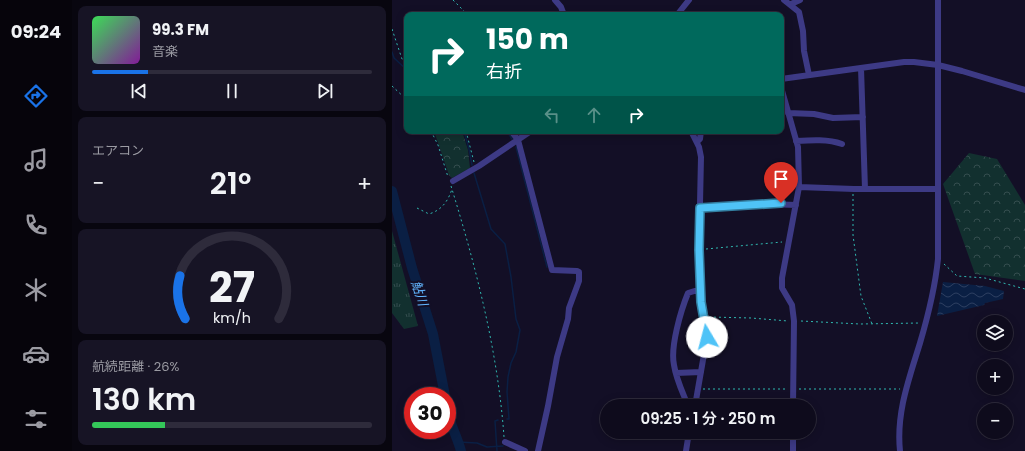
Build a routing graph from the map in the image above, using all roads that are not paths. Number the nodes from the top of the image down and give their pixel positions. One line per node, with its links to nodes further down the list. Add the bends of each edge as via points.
1 (555, 0): 7 (street)
2 (689, 0): 8 (street)
3 (784, 0): 6 (street)
4 (800, 0): 6 (street)
5 (938, 0): 9 (street)
6 (791, 4): 11 (street, via 799,12)
7 (563, 12)
8 (679, 12)
9 (938, 65): 10 (street, via 904,62); 13 (street); 28 (street)
10 (861, 68): 11 (street); 16 (street)
11 (809, 75): 12 (street)
12 (784, 79)
13 (1025, 90)
14 (784, 98): 15 (street)
15 (788, 113): 16 (street, via 833,118); 22 (street)
16 (863, 117): 27 (street)
17 (513, 134): 21 (street)
18 (527, 134): 21 (street)
19 (693, 134): 23 (street)
20 (701, 134): 23 (street)
21 (518, 140): 25 (street); 41 (street, via 552,270 577,270 580,276 569,308)
22 (796, 141): 24 (street, via 816,140); 26 (street)
23 (697, 142): 30 (street, via 702,163)
24 (842, 144)
25 (453, 180)
26 (799, 187): 27 (street); 29 (street)
27 (865, 189): 28 (street)
28 (938, 189): 44 (street, via 938,259 934,287 905,390 898,426)
29 (796, 205): 30 (street); 36 (street, via 782,278 782,288 792,305 794,321)
30 (700, 208): 31 (street)
31 (701, 290): 32 (street, via 707,337); 33 (street, via 688,293 677,326 673,363)
32 (701, 372): 33 (street); 35 (street)
33 (676, 373): 34 (street)
34 (685, 399)
35 (697, 399)
36 (793, 399)
37 (688, 439): 42 (street)
38 (793, 439): 43 (street)
39 (504, 442): 40 (street)
40 (525, 451)
41 (538, 451)
42 (686, 451)
43 (793, 451)
44 (900, 451)

